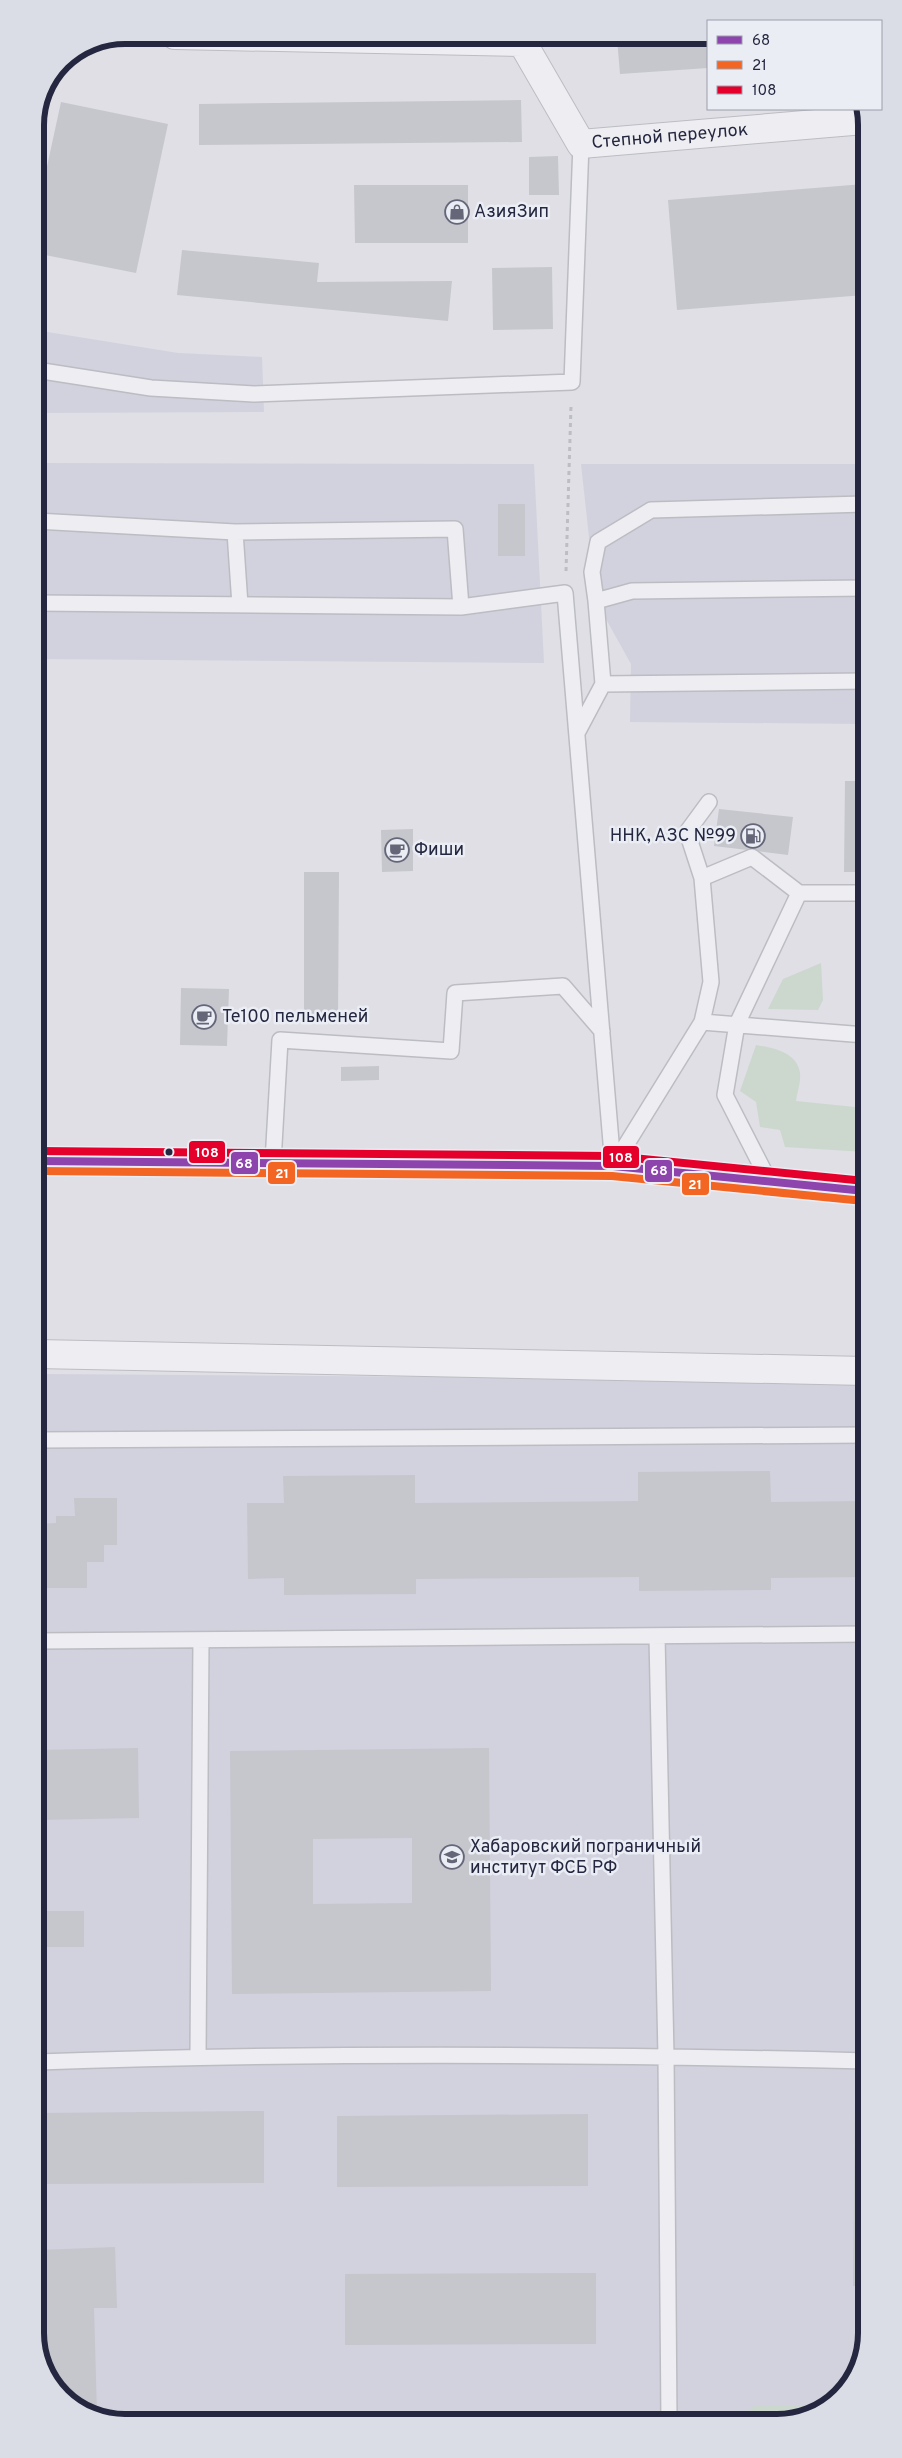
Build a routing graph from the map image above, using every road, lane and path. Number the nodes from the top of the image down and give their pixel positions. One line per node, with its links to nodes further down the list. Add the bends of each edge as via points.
1 (523, 44): 3 (street, Степной переулок)
2 (858, 121): 3 (street, Степной переулок)
3 (581, 144): 5 (lane)
4 (44, 371): 5 (lane, via 151,388 254,394)
5 (572, 382): 10 (path)
6 (858, 504): 11 (lane, via 651,510 598,542 592,572)
7 (44, 521): 8 (lane)
8 (235, 532): 13 (lane); 14 (lane, via 455,529)
9 (858, 588): 11 (lane, via 632,591)
10 (565, 593): 14 (lane); 17 (lane)
11 (596, 601): 16 (lane)
12 (44, 603): 13 (lane)
13 (240, 605): 14 (lane)
14 (462, 607)
15 (858, 681): 16 (lane)
16 (603, 684): 17 (lane)
17 (577, 732): 24 (lane)
18 (709, 802): 19 (lane, via 687,832)
19 (702, 878): 20 (lane, via 752,857); 22 (lane, via 710,982)
20 (799, 893): 21 (lane); 23 (lane)
21 (858, 893)
22 (702, 1022): 23 (lane); 28 (lane, via 663,1081)
23 (737, 1024): 25 (lane); 29 (lane, via 726,1095)
24 (602, 1031): 27 (lane, via 563,986 455,993 451,1051 280,1040); 28 (lane)
25 (858, 1034)
26 (44, 1161): 27 (highway)
27 (273, 1162): 28 (highway)
28 (614, 1166): 29 (highway)
29 (769, 1181): 30 (highway)
30 (858, 1190)
31 (44, 1354): 32 (street)
32 (858, 1371)
33 (858, 1435): 34 (lane)
34 (44, 1440)
35 (858, 1634): 36 (lane)
36 (657, 1637): 37 (lane); 40 (lane)
37 (201, 1640): 38 (lane); 39 (lane)
38 (44, 1641)
39 (198, 2056): 40 (lane); 42 (lane)
40 (666, 2056): 41 (lane); 43 (lane)
41 (858, 2061)
42 (44, 2062)
43 (669, 2414)

